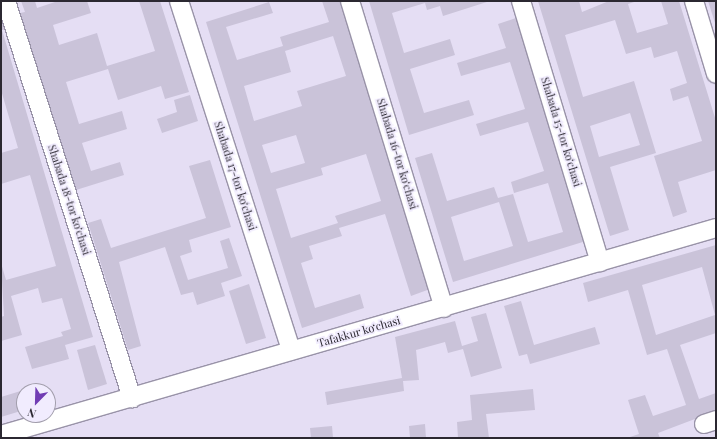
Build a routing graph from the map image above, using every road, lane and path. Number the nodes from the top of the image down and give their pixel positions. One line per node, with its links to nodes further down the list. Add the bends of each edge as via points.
1 (6, 1): 11 (street, Shabada 18-tor koʻchasi)
2 (179, 1): 10 (street, Shabada 17-tor koʻchasi)
3 (350, 1): 9 (street, Shabada 16-tor koʻchasi)
4 (522, 1): 8 (street, Shabada 15-tor koʻchasi)
5 (694, 1): 6 (street)
6 (716, 74)
7 (716, 228): 8 (street, Tafakkur koʻchasi)
8 (600, 262): 9 (street, Tafakkur koʻchasi)
9 (444, 308): 10 (street, Tafakkur koʻchasi)
10 (291, 350): 11 (street, Tafakkur koʻchasi)
11 (132, 398): 12 (street, Tafakkur koʻchasi)
12 (1, 435)

